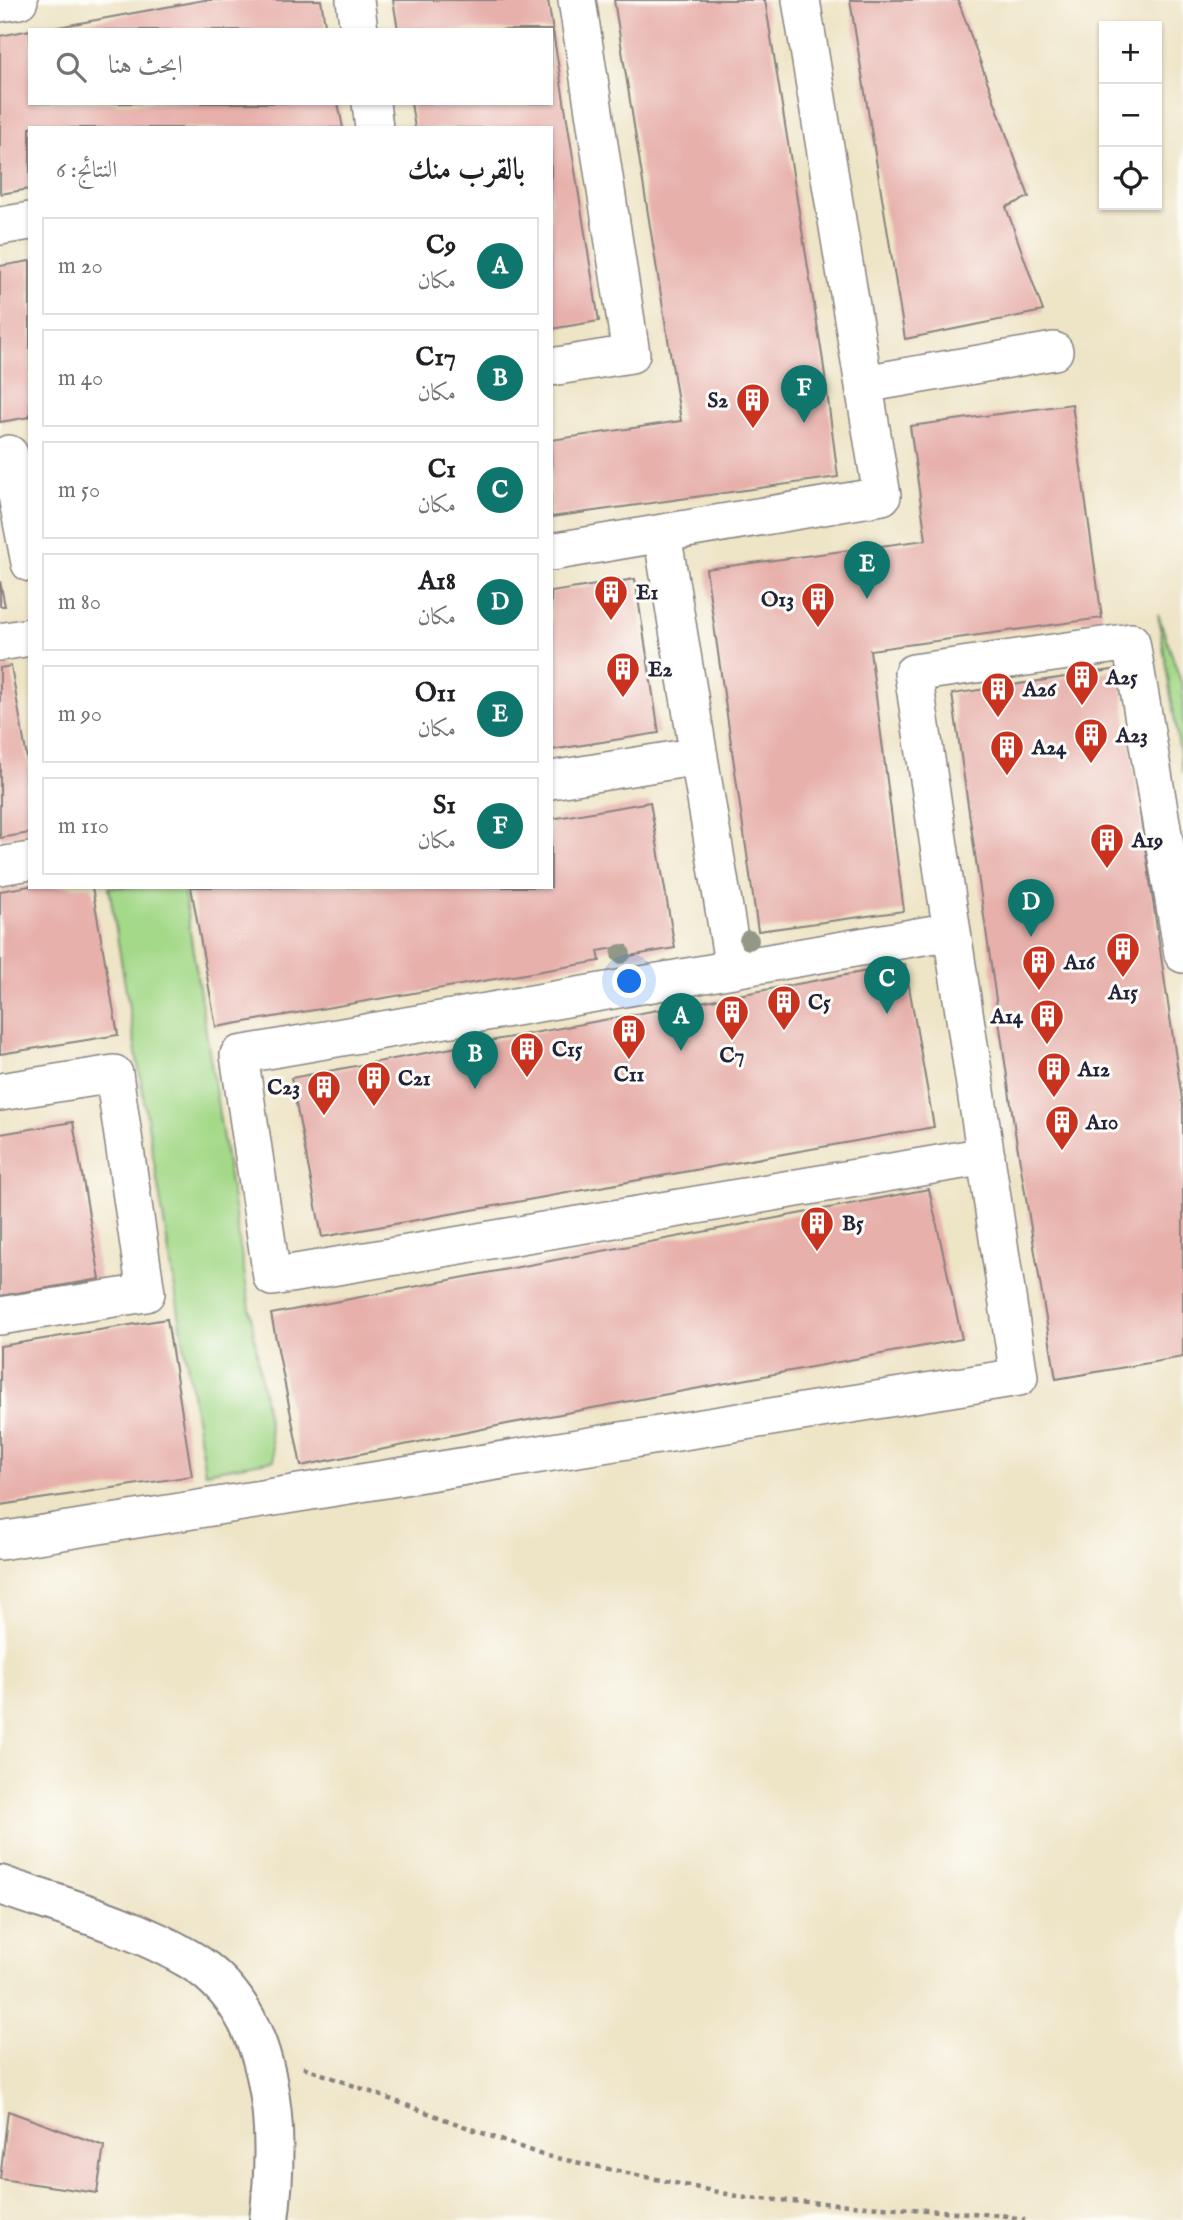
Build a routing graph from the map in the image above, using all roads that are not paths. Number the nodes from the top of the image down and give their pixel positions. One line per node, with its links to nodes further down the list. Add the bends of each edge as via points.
1 (19, 0): 5 (street)
2 (355, 0): 6 (street)
3 (577, 0): 12 (street, via 631,354)
4 (801, 0): 13 (street)
5 (0, 3)
6 (359, 28)
7 (371, 105): 8 (street)
8 (374, 126)
9 (28, 221): 10 (street)
10 (0, 226)
11 (1054, 351): 13 (street)
12 (553, 367)
13 (863, 384): 15 (street, via 882,496)
14 (13, 454): 16 (street)
15 (662, 533): 17 (street); 20 (street)
16 (28, 550)
17 (553, 552)
18 (28, 637): 19 (street)
19 (0, 642)
20 (699, 756): 21 (street); 26 (street)
21 (553, 780)
22 (28, 861): 23 (street)
23 (0, 866)
24 (952, 931): 25 (street, via 913,673 1131,642); 26 (street); 28 (street)
25 (1183, 954)
26 (734, 969): 28 (street, via 239,1055 272,1277)
27 (0, 1092): 29 (street, via 114,1074 146,1293)
28 (986, 1156): 30 (street, via 1019,1377)
29 (0, 1316)
30 (0, 1541)
31 (0, 1885): 32 (street, via 123,1929 189,1959 230,1996 247,2023 267,2080 274,2135)
32 (269, 2220)

